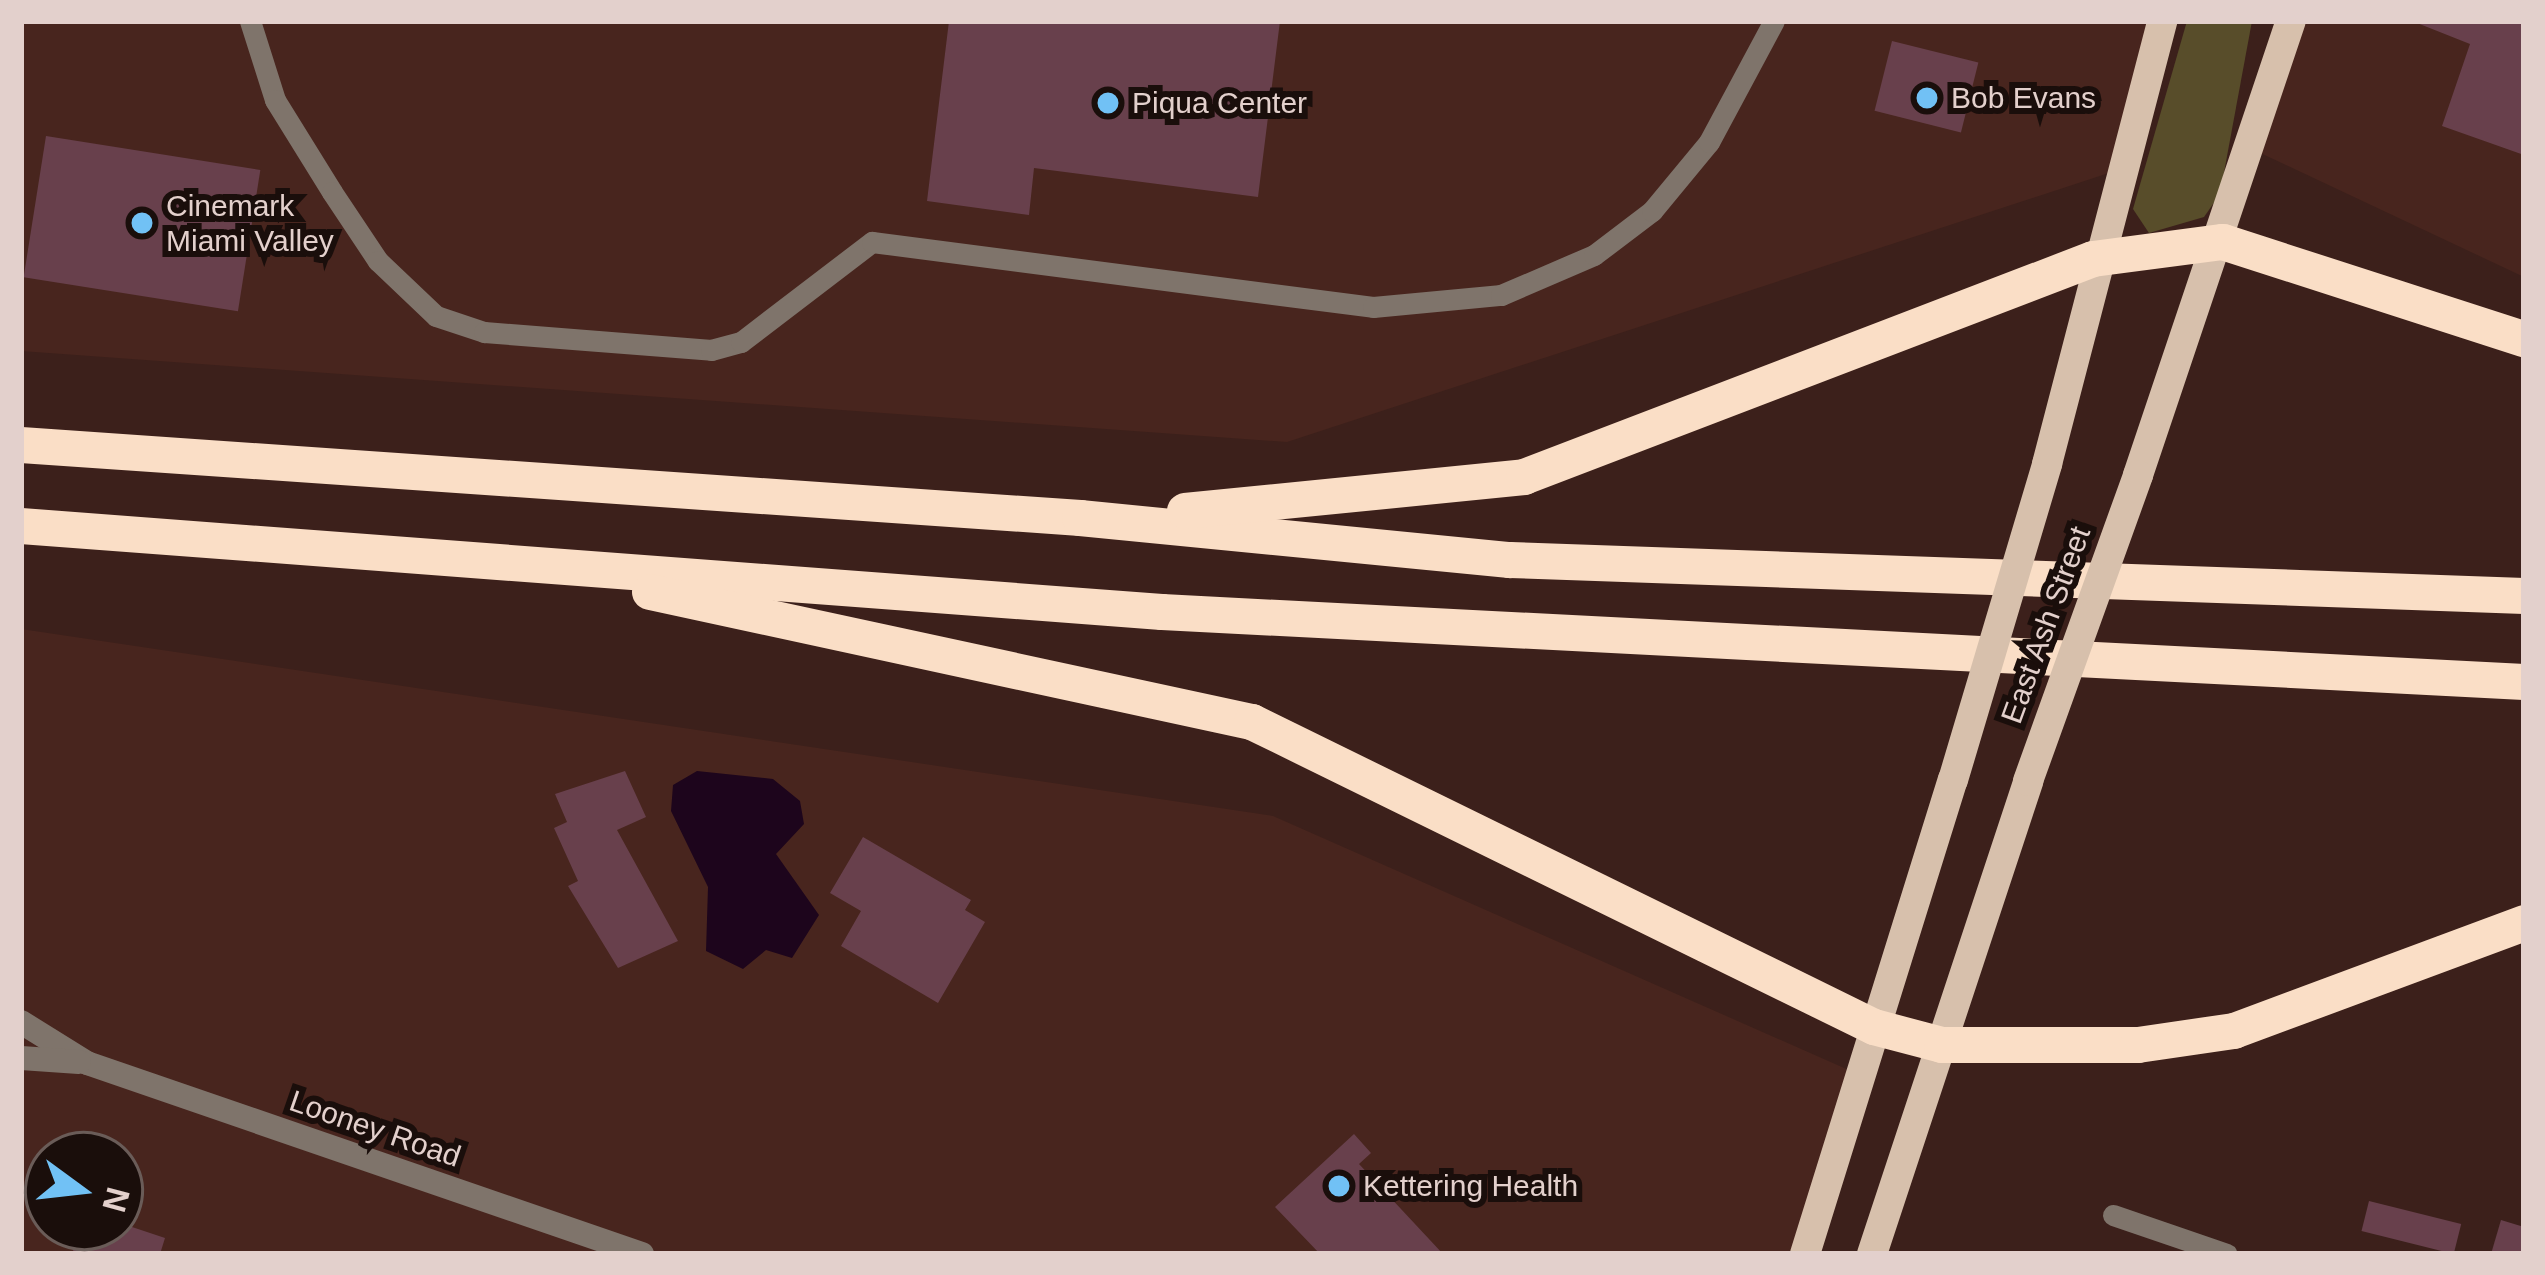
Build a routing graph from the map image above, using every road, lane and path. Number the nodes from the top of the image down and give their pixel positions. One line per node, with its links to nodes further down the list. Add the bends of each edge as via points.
1 (250, 21): 2 (street, via 275,100 378,261 436,316 484,332 711,350 741,342 872,242 1373,307 1501,296 1594,255 1652,211 1708,142)
2 (1774, 21)
3 (2162, 21): 6 (main road, East Ash Street)
4 (2291, 21): 5 (main road, East Ash Street)
5 (2223, 242): 6 (highway); 7 (highway); 17 (main road, East Ash Street, bridge, via 2028,781)
6 (2093, 259): 9 (highway, via 1524,477); 16 (main road, East Ash Street, bridge, via 2047,464)
7 (2524, 339)
8 (25, 445): 9 (highway)
9 (1080, 518): 12 (highway, via 1510,560)
10 (21, 526): 11 (highway)
11 (493, 561): 13 (highway, via 1980,663); 16 (highway, via 1252,722)
12 (2524, 596)
13 (2524, 682)
14 (2524, 923): 17 (highway, via 2234,1031 2138,1045)
15 (21, 1022): 19 (street, Looney Road)
16 (1874, 1027): 17 (highway); 22 (main road, East Ash Street)
17 (1942, 1045): 23 (main road, East Ash Street)
18 (21, 1058): 19 (street, Looney Road)
19 (87, 1063): 21 (street, Looney Road)
20 (2114, 1215): 24 (street)
21 (642, 1254)
22 (1805, 1254)
23 (1872, 1254)
24 (2228, 1254)

